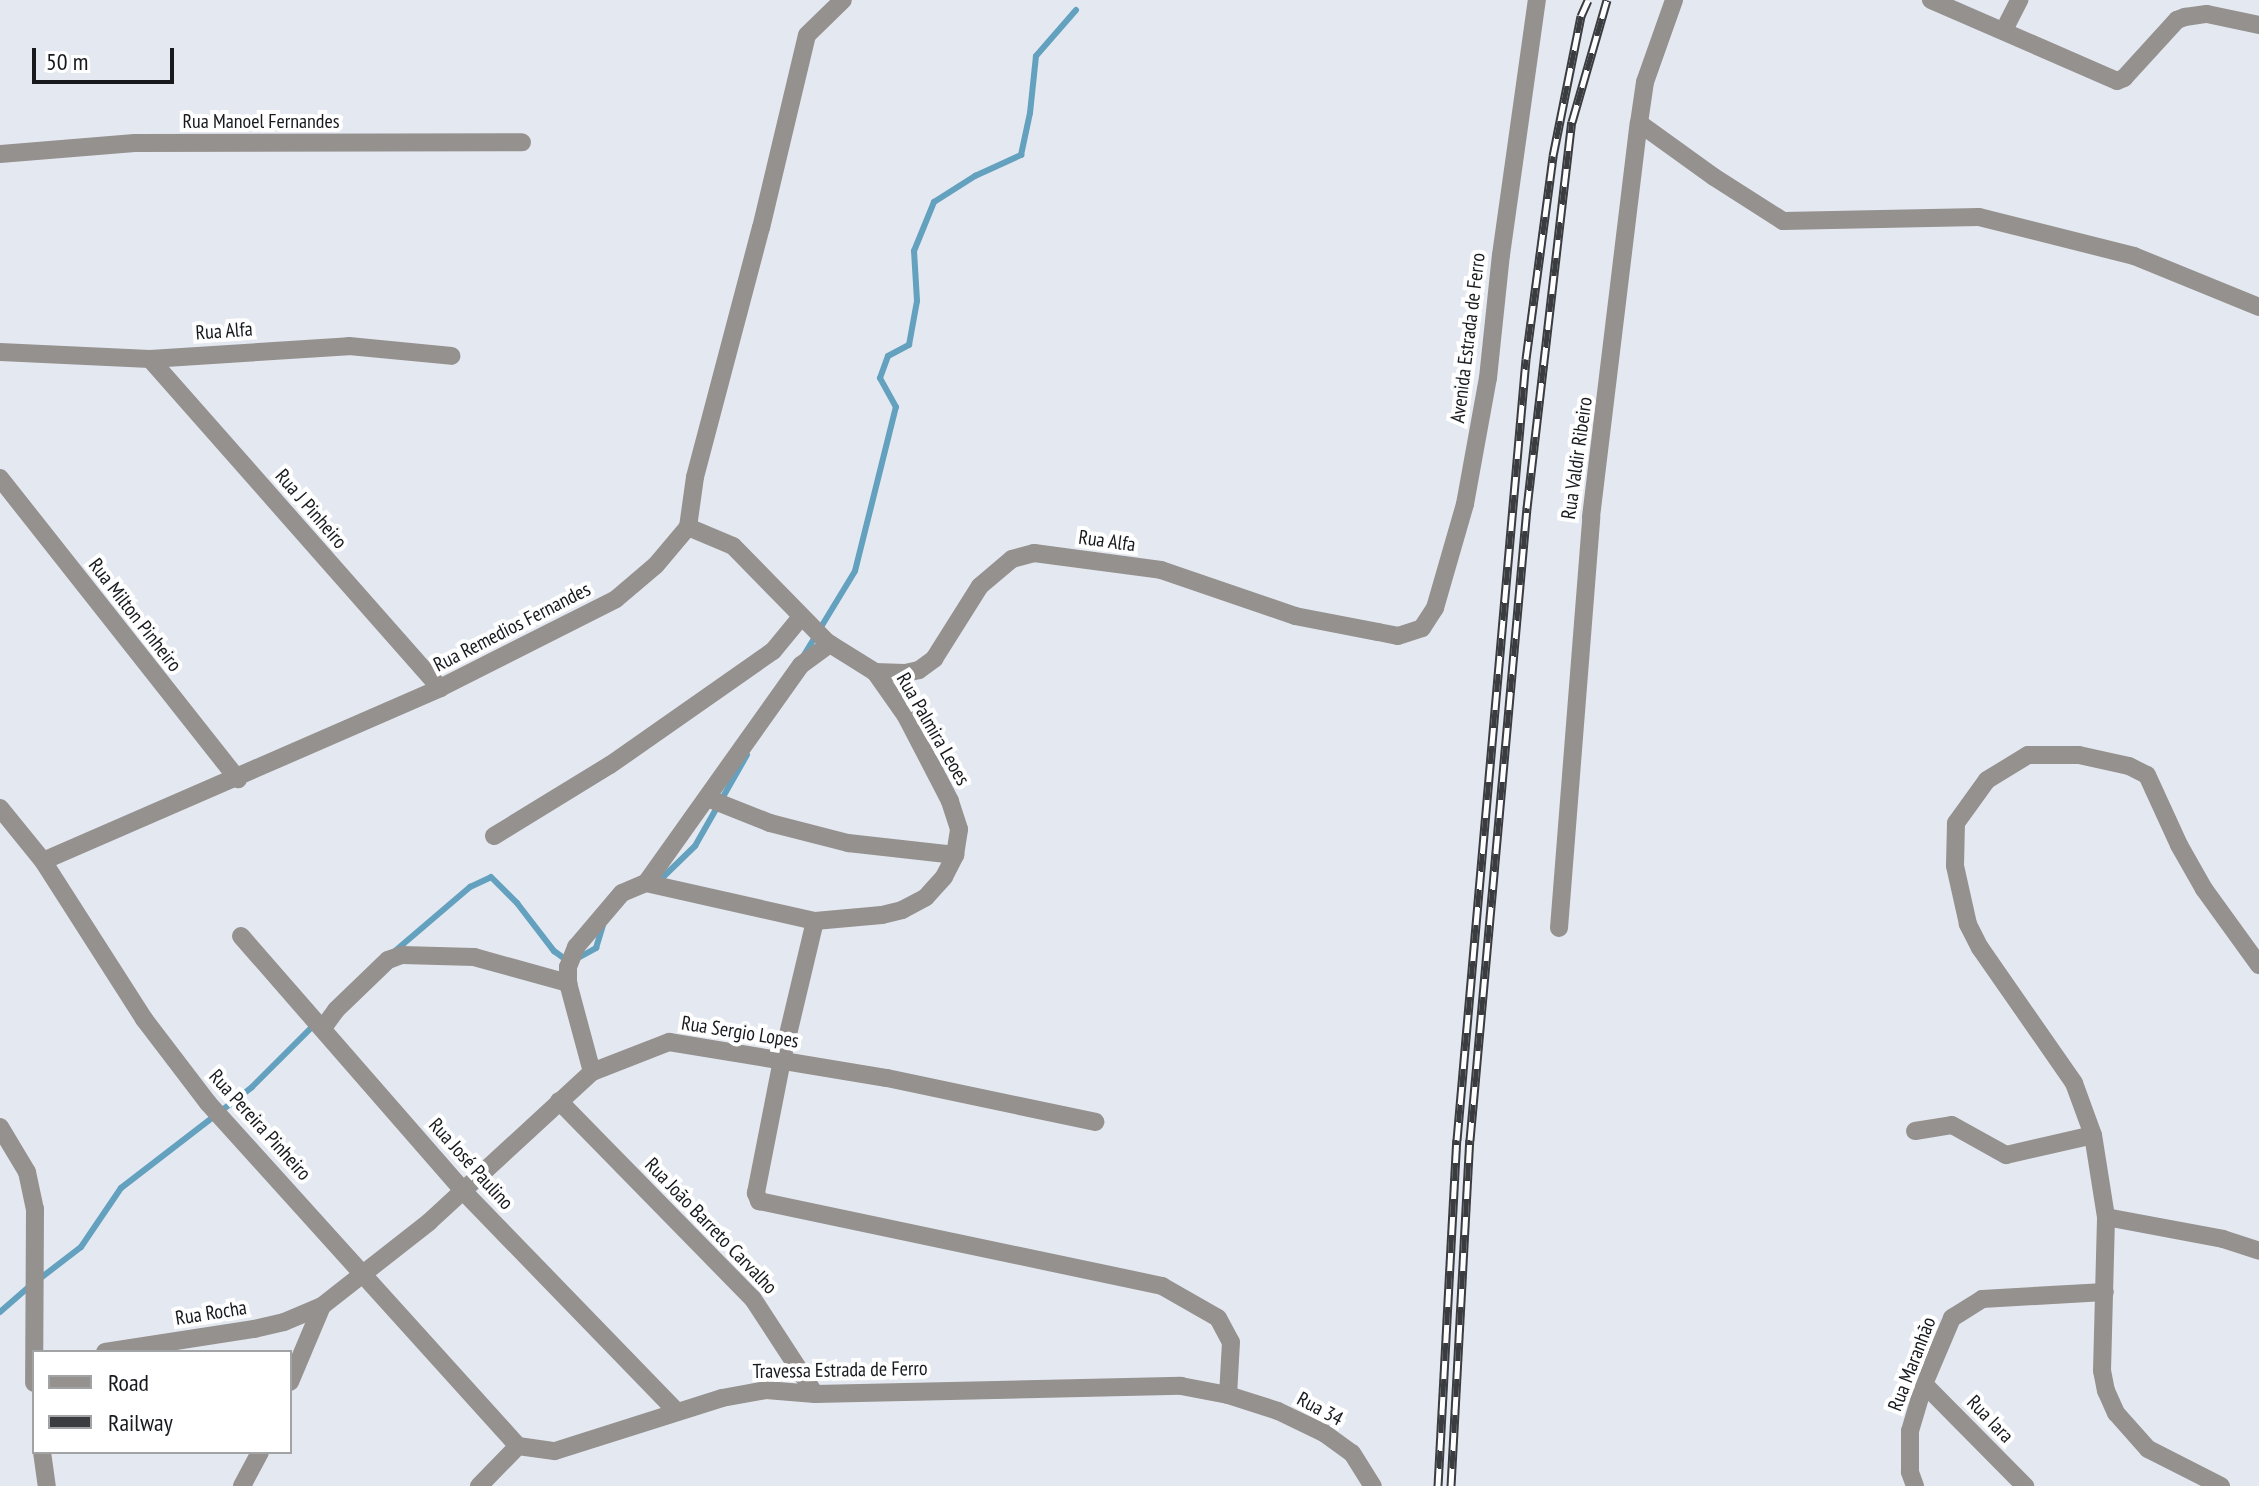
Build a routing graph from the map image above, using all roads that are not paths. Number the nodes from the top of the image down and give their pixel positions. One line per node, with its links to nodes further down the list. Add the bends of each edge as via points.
1 (843, 0): 16 (street, via 807,35 797,65 761,228 695,477)
2 (1537, 0): 18 (street, Avenida Estrada de Ferro, via 1488,378 1465,504 1435,608 1422,628 1412,634)
3 (1674, 0): 8 (street, Rua Valdir Ribeiro, via 1645,82)
4 (1931, 0): 7 (street)
5 (2019, 0): 7 (street)
6 (2259, 25): 7 (street, via 2207,14 2177,20 2117,81)
7 (2004, 30)
8 (1639, 123): 11 (street, via 1783,221 1979,217 2134,256); 30 (street, Rua Valdir Ribeiro, via 1591,517)
9 (522, 142): 10 (street, Rua Manoel Fernandes, via 135,143)
10 (0, 154)
11 (2259, 307)
12 (0, 352): 14 (street, Rua Alfa)
13 (452, 356): 14 (street, Rua Alfa, via 349,346)
14 (150, 359): 21 (street, Rua J Pinheiro)
15 (0, 478): 22 (street, Rua Milton Pinheiro)
16 (688, 527): 17 (street, Rua Palmira Leoes, via 733,546); 21 (street, Rua Remedios Fernandes, via 656,565 616,599)
17 (803, 619): 19 (street, Rua Palmira Leoes); 25 (street, via 773,651 610,765)
18 (1378, 632): 20 (street, Rua Alfa, via 1295,616 1161,570 1034,553 1012,559 980,586 934,659 919,670)
19 (828, 643): 20 (street, Rua Palmira Leoes); 23 (street, via 801,665)
20 (875, 672): 26 (street, Rua Palmira Leoes, via 906,716 950,801 959,829)
21 (440, 688): 22 (street, Rua Remedios Fernandes)
22 (238, 779): 27 (street, Rua Remedios Fernandes)
23 (707, 798): 26 (street, via 770,823 848,843); 28 (street)
24 (0, 808): 27 (street, Rua Pereira Pinheiro)
25 (494, 836)
26 (955, 855): 29 (street, via 926,897 902,910)
27 (43, 861): 45 (street, Rua Pereira Pinheiro, via 144,1019 208,1103)
28 (646, 883): 29 (street); 33 (street, via 622,893 576,947)
29 (815, 921): 35 (street)
30 (1559, 928)
31 (241, 936): 34 (street, Rua José Paulino)
32 (2259, 965): 41 (street, via 2204,889 2147,775 2079,755 2028,755 1987,780 1956,823 1955,866 1968,924 2074,1083)
33 (568, 983): 34 (street, via 474,957 402,955 388,960); 36 (street)
34 (317, 1021): 42 (street, Rua José Paulino)
35 (782, 1060): 36 (street, Rua Sergio Lopes, via 669,1042); 38 (street, Rua Sergio Lopes); 53 (street, via 756,1193 759,1201 1162,1286 1218,1318 1231,1342)
36 (592, 1072): 37 (street, Rua Sergio Lopes)
37 (559, 1101): 42 (street, Rua Sergio Lopes); 52 (street, Rua João Barreto Carvalho, via 753,1299)
38 (1095, 1122)
39 (0, 1127): 48 (street, via 27,1172 35,1209)
40 (1915, 1131): 41 (street, via 1952,1125 2006,1155)
41 (2093, 1135): 43 (street)
42 (464, 1192): 45 (street, Rua Sergio Lopes); 54 (street, Rua José Paulino)
43 (2106, 1217): 44 (street); 46 (street)
44 (2259, 1251)
45 (364, 1276): 47 (street, Rua Sergio Lopes); 55 (street, Rua Pereira Pinheiro)
46 (2105, 1292): 51 (street, Rua Maranhão, via 1982,1299 1952,1318); 64 (street, via 2102,1371 2116,1413 2148,1449)
47 (322, 1306): 49 (street, Rua Rocha, via 254,1329); 50 (street)
48 (33, 1350)
49 (118, 1350)
50 (292, 1377)
51 (1924, 1384): 62 (street, Rua Maranhão, via 1910,1431); 63 (street, Rua Iara)
52 (815, 1394): 53 (street, Travessa Estrada de Ferro, via 1158,1385); 54 (street, Travessa Estrada de Ferro, via 766,1390)
53 (1228, 1395): 61 (street, Rua 34, via 1324,1433 1352,1453)
54 (677, 1412): 55 (street, Travessa Estrada de Ferro, via 555,1451)
55 (518, 1446): 60 (street)
56 (42, 1454): 58 (street)
57 (259, 1454): 59 (street)
58 (47, 1486)
59 (242, 1486)
60 (479, 1486)
61 (1373, 1486)
62 (1915, 1486)
63 (2025, 1486)
64 (2221, 1486)

